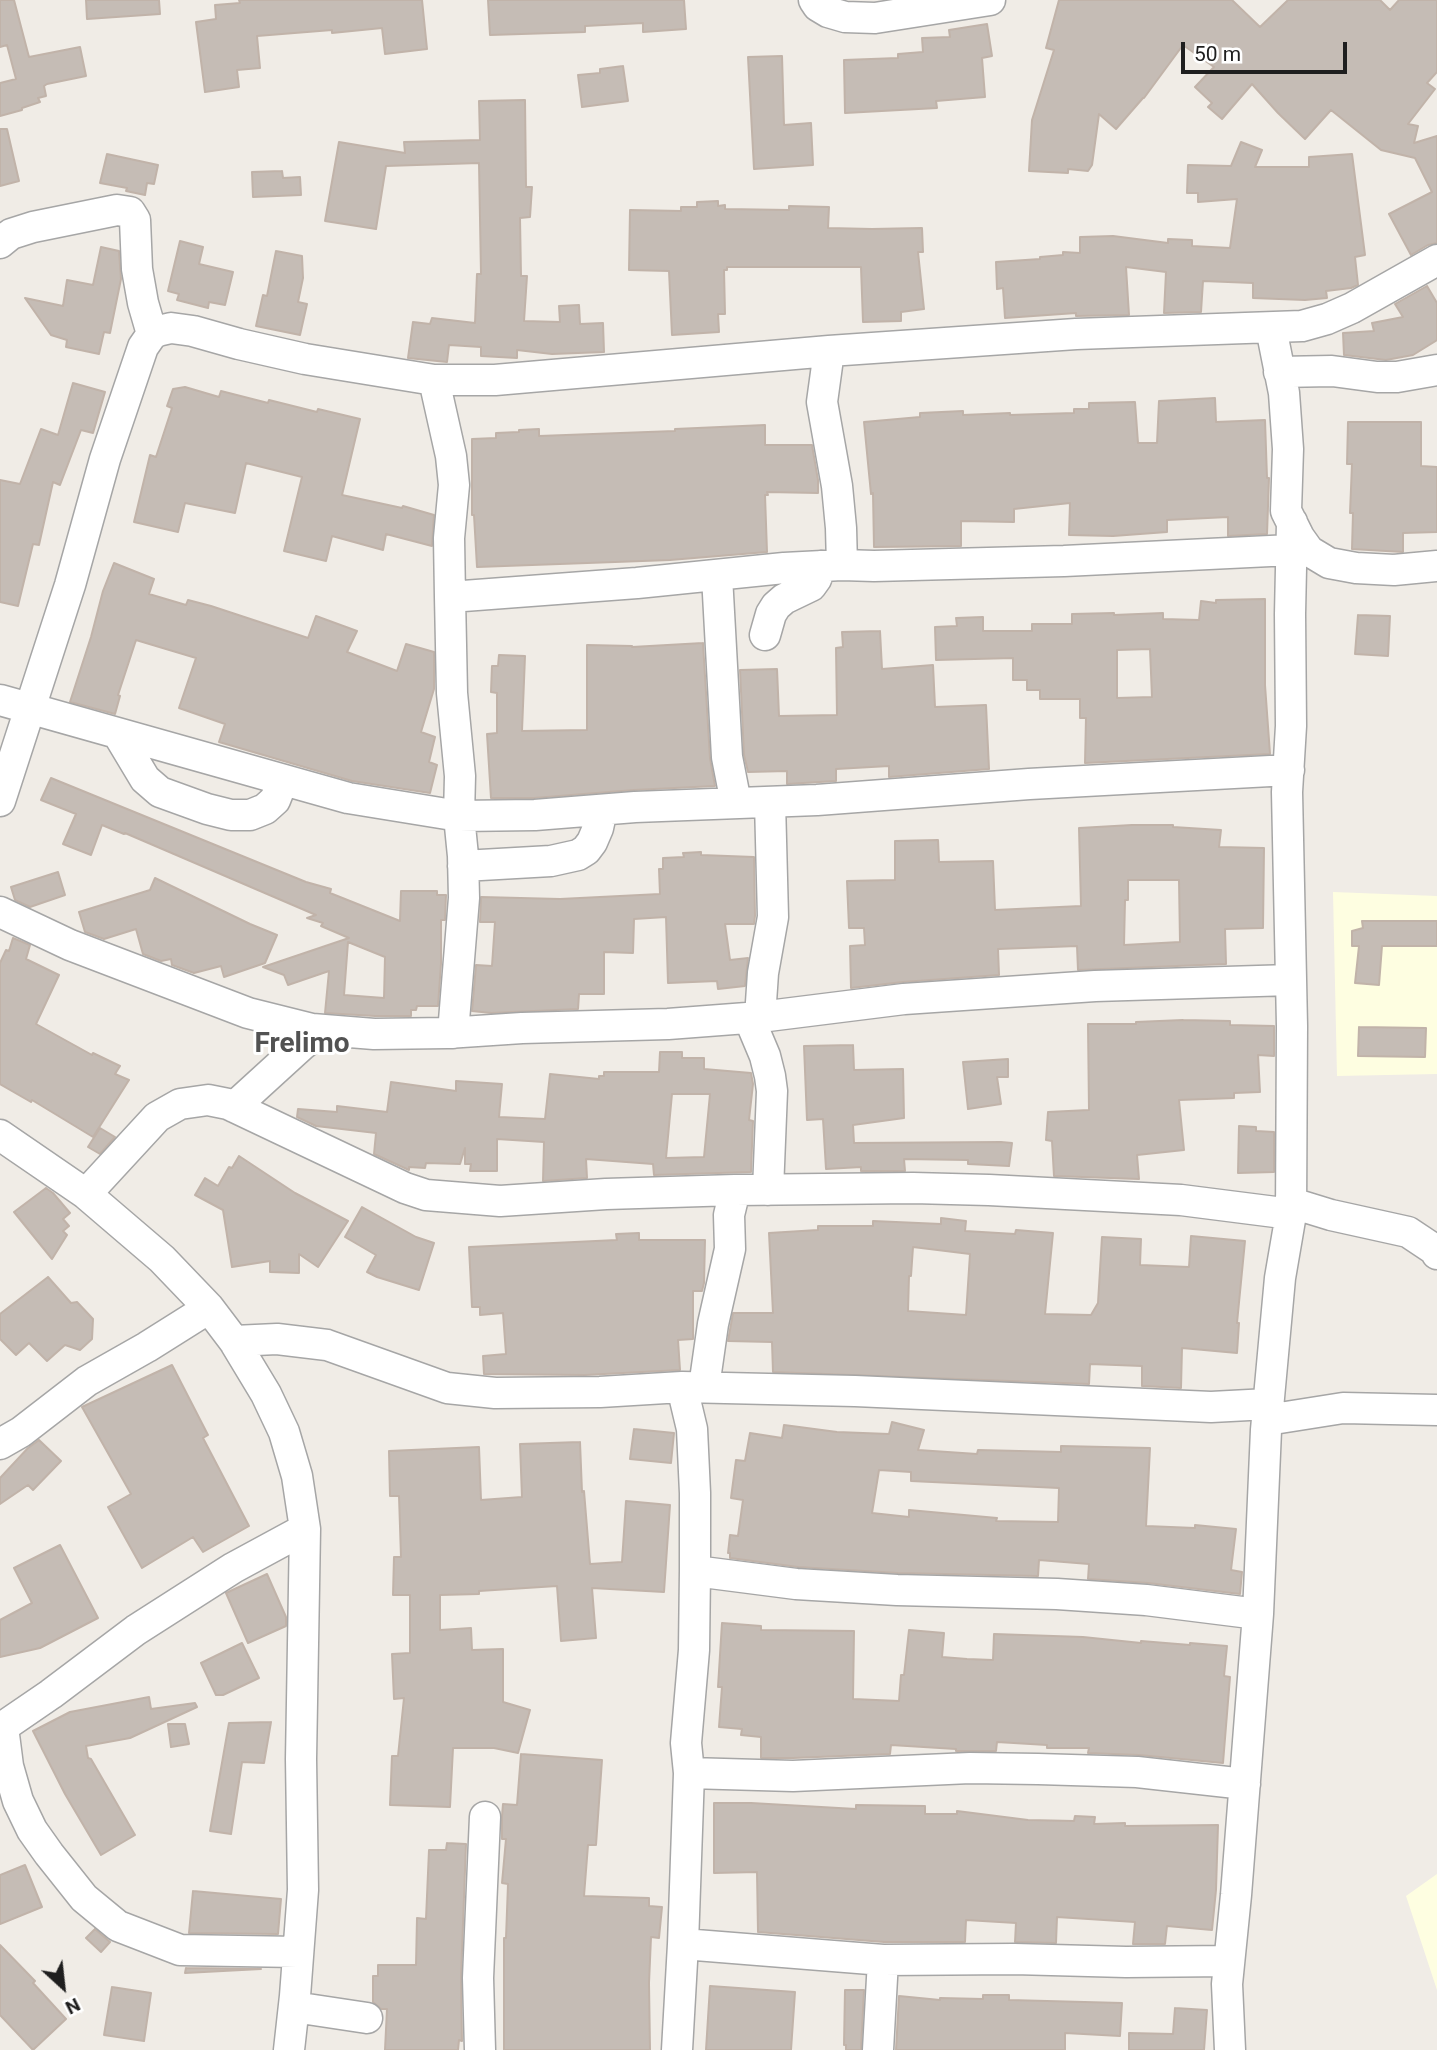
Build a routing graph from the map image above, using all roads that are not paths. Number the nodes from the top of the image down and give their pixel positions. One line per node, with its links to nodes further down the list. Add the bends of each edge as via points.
1 (814, 0): 2 (street, via 828,12 875,18)
2 (989, 0)
3 (0, 243): 6 (street, via 33,227 117,210 130,212 135,220 137,269)
4 (1437, 260): 5 (street, via 1326,319 1302,327)
5 (1270, 328): 7 (street, via 1076,334); 9 (street)
6 (152, 334): 10 (street, via 171,328 193,331 305,359); 18 (street, via 143,347 105,459)
7 (829, 351): 10 (street, via 495,380); 12 (street, via 822,402 841,528)
8 (1437, 370): 9 (street, via 1397,377)
9 (1279, 372): 11 (street, via 1288,449 1286,511)
10 (434, 380): 15 (street, via 454,485)
11 (1292, 536): 12 (street, via 1050,561); 13 (street, via 1329,563 1394,570); 20 (street)
12 (832, 565): 14 (street); 16 (street, via 811,586 776,606)
13 (1437, 566)
14 (717, 576): 15 (street); 24 (street, via 727,757)
15 (450, 597): 26 (street)
16 (765, 635)
17 (0, 700): 18 (street)
18 (31, 710): 19 (street); 22 (street)
19 (118, 734): 21 (street); 21 (street, via 145,779 160,792 207,810 250,815 275,800)
20 (1289, 770): 23 (street); 29 (street)
21 (284, 780): 26 (street, via 348,798)
22 (0, 801)
23 (770, 802): 24 (street); 30 (street, via 773,917)
24 (736, 803): 25 (street)
25 (602, 810): 26 (street); 27 (street, via 592,842 578,855)
26 (459, 816): 27 (street)
27 (463, 866): 32 (street)
28 (0, 912): 31 (street, via 195,994 248,1013)
29 (1291, 979): 30 (street, via 904,999); 38 (street)
30 (754, 1017): 32 (street); 36 (street, via 772,1091)
31 (321, 1030): 32 (street); 33 (street)
32 (453, 1033)
33 (234, 1107): 35 (street, via 426,1195 500,1201); 37 (street, via 208,1100 180,1104 158,1117)
34 (3, 1145): 37 (street)
35 (735, 1190): 36 (street); 42 (street, via 729,1215 730,1250)
36 (768, 1190): 38 (street, via 989,1190)
37 (86, 1194): 40 (street, via 162,1259)
38 (1292, 1209): 39 (street, via 1408,1232); 44 (street)
39 (1437, 1254)
40 (209, 1308): 41 (street); 45 (street, via 87,1381)
41 (234, 1341): 42 (street, via 277,1339 327,1345 447,1388 508,1393); 46 (street, via 284,1432)
42 (693, 1387): 44 (street, via 869,1391); 47 (street)
43 (1437, 1410): 44 (street)
44 (1267, 1412): 48 (street)
45 (0, 1444)
46 (305, 1529): 49 (street, via 136,1630); 54 (street, via 303,1890)
47 (695, 1571): 48 (street, via 808,1585 1146,1600); 50 (street, via 686,1744)
48 (1258, 1614): 51 (street)
49 (2, 1728): 54 (street, via 18,1801 32,1830 84,1898 118,1926 180,1951)
50 (689, 1773): 51 (street, via 793,1776 1038,1769 1137,1772); 53 (street)
51 (1245, 1784): 56 (street)
52 (485, 1817): 60 (street, via 478,1978)
53 (683, 1944): 55 (street); 61 (street)
54 (297, 1952): 57 (street)
55 (883, 1961): 56 (street); 62 (street)
56 (1229, 1961): 63 (street)
57 (294, 2007): 58 (street); 59 (street)
58 (368, 2018)
59 (289, 2050)
60 (480, 2050)
61 (677, 2050)
62 (878, 2050)
63 (1230, 2050)

